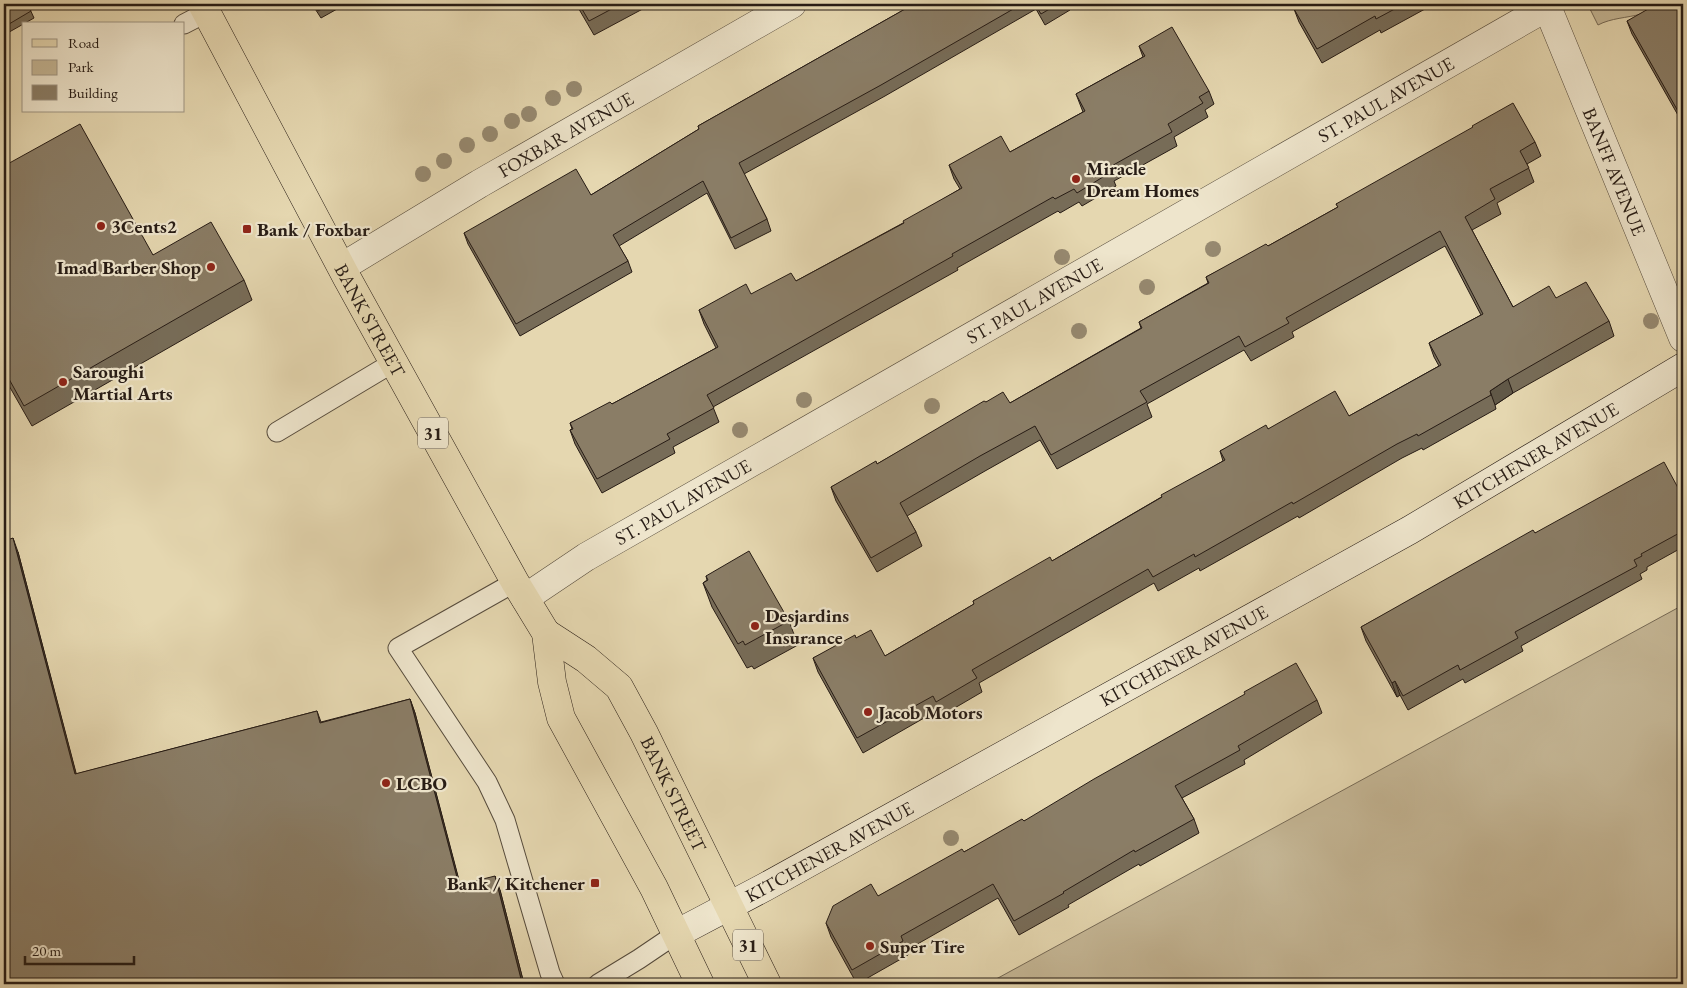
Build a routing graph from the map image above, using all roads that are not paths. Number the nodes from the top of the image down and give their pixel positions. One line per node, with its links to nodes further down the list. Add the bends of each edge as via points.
1 (792, 4): 4 (street, FOXBAR AVENUE, via 479,184)
2 (1547, 5): 5 (street, BANFF AVENUE); 9 (street, ST. PAUL AVENUE, via 586,557)
3 (197, 13): 4 (main road, BANK STREET / 31)
4 (342, 268): 6 (main road, BANK STREET / 31)
5 (1683, 338)
6 (394, 362): 8 (lane); 9 (main road, BANK STREET / 31)
7 (1683, 367): 11 (street, KITCHENER AVENUE, via 1410,530)
8 (277, 432)
9 (520, 590): 10 (main road, BANK STREET / 31); 13 (lane, via 398,648 472,756 498,801)
10 (546, 633): 11 (main road, BANK STREET / 31, via 586,659 619,688); 12 (main road, BANK STREET / 31, via 552,682 561,718)
11 (729, 906): 12 (street, KITCHENER AVENUE); 16 (main road, BANK STREET / 31)
12 (676, 934): 14 (lane); 15 (main road, BANK STREET / 31)
13 (555, 984)
14 (598, 984)
15 (700, 984)
16 (767, 984)

